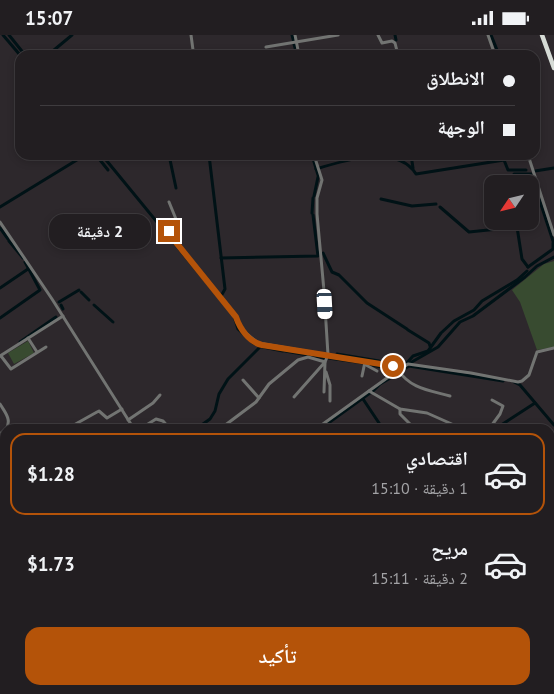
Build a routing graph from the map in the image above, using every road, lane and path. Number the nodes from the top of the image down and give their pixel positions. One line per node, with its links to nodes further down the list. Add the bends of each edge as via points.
1 (191, 35): 9 (street)
2 (295, 35): 7 (street)
3 (338, 35): 7 (street)
4 (378, 35): 11 (street, via 382,43 395,43)
5 (488, 35): 12 (street)
6 (542, 35): 13 (highway)
7 (297, 42): 8 (street); 10 (street)
8 (266, 47)
9 (193, 50)
10 (298, 50)
11 (397, 50)
12 (493, 50)
13 (554, 68)
14 (316, 160): 24 (street, via 322,180 317,214)
15 (530, 160): 18 (street)
16 (169, 202): 24 (street, via 178,224 169,233 254,342)
17 (0, 222): 19 (street)
18 (554, 235)
19 (63, 316): 20 (street); 43 (street)
20 (28, 338): 23 (street); 25 (street)
21 (46, 347): 23 (street)
22 (554, 348): 30 (street, via 537,352 529,375 522,381 408,364)
23 (37, 352): 25 (street, via 11,369)
24 (328, 355): 26 (street); 27 (street)
25 (1, 356)
26 (326, 362): 29 (street); 38 (street); 39 (street, via 308,357 298,360 269,384)
27 (366, 363): 28 (street); 31 (street); 32 (street)
28 (393, 366): 30 (street); 34 (street, via 394,373)
29 (325, 369): 35 (street); 41 (street)
30 (397, 369): 37 (street, via 415,386)
31 (376, 371)
32 (362, 376)
33 (243, 380): 39 (street)
34 (369, 391): 44 (street); 53 (street)
35 (324, 392)
36 (160, 395): 45 (street)
37 (450, 396)
38 (294, 397)
39 (260, 398): 52 (street)
40 (492, 400): 55 (street, via 503,406)
41 (330, 401)
42 (0, 404): 47 (street)
43 (122, 409): 45 (street); 48 (street, via 107,417 99,411)
44 (400, 409): 46 (street, via 427,413); 54 (street, via 400,414)
45 (128, 420): 49 (street)
46 (448, 423)
47 (9, 424)
48 (76, 424)
49 (131, 424)
50 (148, 424): 51 (street, via 156,419)
51 (165, 424)
52 (226, 424)
53 (323, 424)
54 (410, 424)
55 (493, 424)

